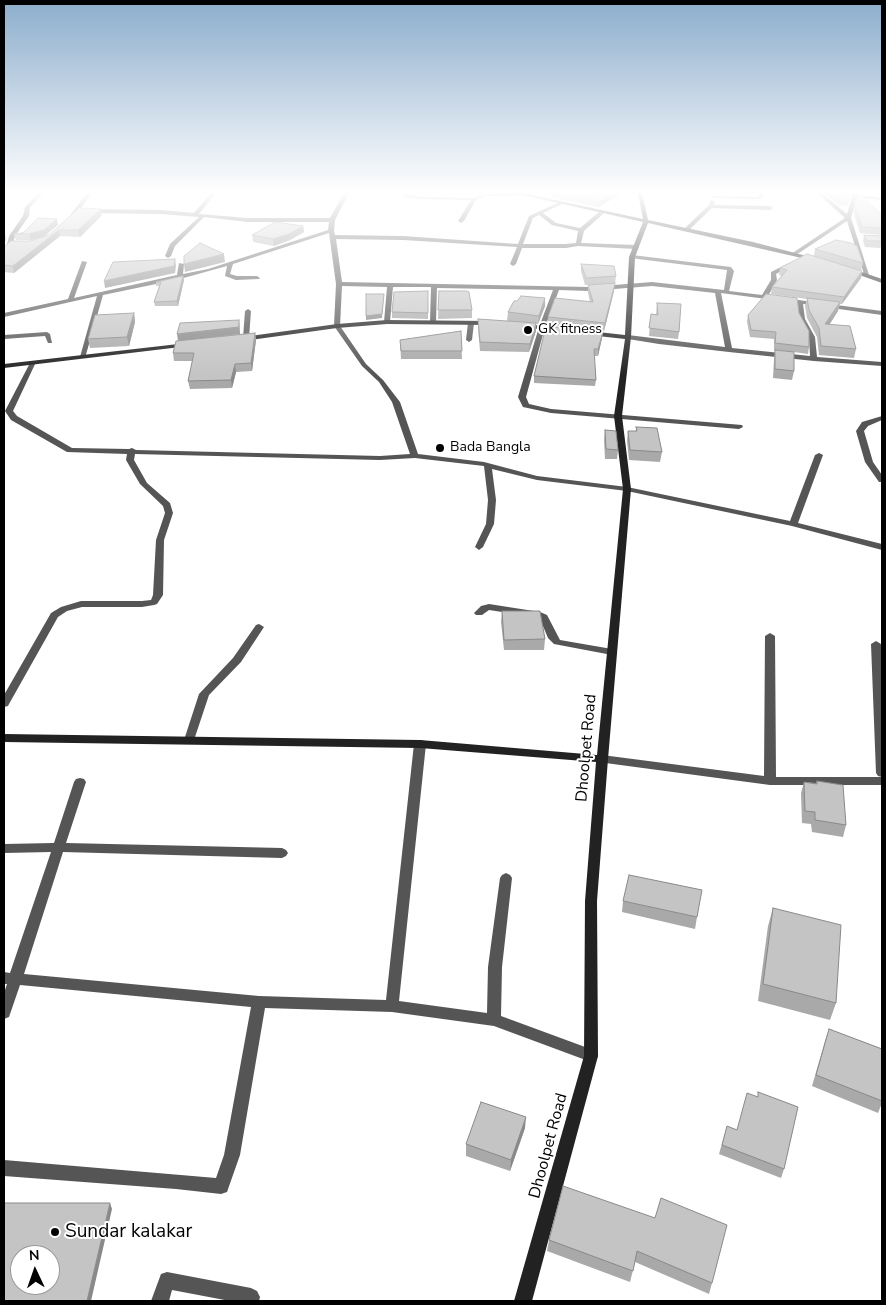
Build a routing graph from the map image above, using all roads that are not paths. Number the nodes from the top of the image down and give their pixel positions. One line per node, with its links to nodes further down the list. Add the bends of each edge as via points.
1 (264, 254): 12 (street)
2 (335, 254): 19 (street)
3 (517, 254): 13 (street)
4 (634, 254): 22 (street, Dhoolpet Road)
5 (645, 254): 25 (street, via 729,268)
6 (794, 254): 8 (street)
7 (860, 254): 15 (street)
8 (806, 257): 10 (street); 27 (street, via 773,273 774,280)
9 (84, 262): 28 (street)
10 (823, 262)
11 (181, 264): 16 (street)
12 (230, 264): 16 (street); 17 (street, via 227,275)
13 (513, 264)
14 (840, 266): 15 (street)
15 (866, 274): 18 (street)
16 (180, 277): 26 (street)
17 (257, 278)
18 (882, 281)
19 (340, 284): 20 (street); 38 (street)
20 (390, 285): 21 (street); 33 (street)
21 (434, 285): 23 (street); 34 (street)
22 (629, 286): 23 (street); 24 (street, via 652,284); 42 (street, Dhoolpet Road)
23 (557, 288): 39 (street)
24 (718, 291): 25 (street); 49 (street)
25 (726, 292): 27 (street)
26 (101, 293): 28 (street); 50 (street)
27 (764, 297): 29 (street)
28 (70, 300): 32 (street)
29 (800, 302): 31 (street); 51 (street, via 802,319 812,337)
30 (248, 311): 44 (street)
31 (882, 313)
32 (4, 315)
33 (387, 322): 34 (street); 38 (street)
34 (433, 322): 35 (street)
35 (471, 322): 36 (street); 46 (street)
36 (500, 324)
37 (517, 325): 39 (street)
38 (337, 326): 44 (street); 61 (street, via 364,365 396,402)
39 (542, 327): 40 (street); 56 (street, via 522,397 526,405 552,411)
40 (568, 330)
41 (585, 332): 42 (street)
42 (628, 336): 49 (street); 56 (street, Dhoolpet Road)
43 (4, 337): 47 (street, via 47,334)
44 (246, 338): 45 (street)
45 (237, 339)
46 (469, 340)
47 (50, 342)
48 (200, 344): 50 (street)
49 (729, 350): 51 (street)
50 (83, 357): 52 (street)
51 (814, 359): 53 (street)
52 (33, 362): 54 (street); 55 (street)
53 (882, 364)
54 (4, 366)
55 (6, 410): 59 (street, via 14,418 70,450)
56 (618, 416): 58 (street); 64 (street, Dhoolpet Road)
57 (882, 418): 63 (street, via 865,424 860,431 869,462)
58 (739, 427)
59 (132, 450): 61 (street, via 272,456); 73 (street, via 130,460 144,484 167,505 169,513 160,540 158,595 154,602 81,604 54,615)
60 (819, 455): 65 (street)
61 (415, 456): 62 (street)
62 (488, 466): 64 (street, via 537,478); 66 (street, via 492,500 490,524)
63 (882, 480)
64 (627, 489): 65 (street); 72 (street, Dhoolpet Road)
65 (793, 524): 67 (street)
66 (479, 547)
67 (882, 547)
68 (479, 613): 72 (street, via 489,607 538,614 547,622 557,642)
69 (259, 627): 75 (street, via 237,660 204,694)
70 (770, 636): 79 (street)
71 (876, 644): 78 (street)
72 (612, 652): 77 (street, Dhoolpet Road)
73 (4, 704)
74 (4, 738): 75 (street)
75 (189, 740): 76 (street)
76 (420, 744): 77 (street); 88 (street)
77 (602, 759): 79 (street); 91 (street, Dhoolpet Road, via 591,902)
78 (882, 773)
79 (770, 781): 80 (street)
80 (882, 781)
81 (80, 782): 82 (street)
82 (58, 847): 83 (street); 84 (street); 86 (street)
83 (4, 848)
84 (282, 853)
85 (506, 878): 90 (street, via 494,967)
86 (10, 978): 87 (street); 89 (street)
87 (259, 1002): 88 (street); 92 (street, via 232,1155 221,1186)
88 (392, 1006): 90 (street)
89 (4, 1013)
90 (494, 1020): 91 (street)
91 (591, 1056): 95 (street, Dhoolpet Road)
92 (4, 1168)
93 (160, 1301): 94 (street, via 167,1280 251,1297)
94 (250, 1301)
95 (523, 1301)

